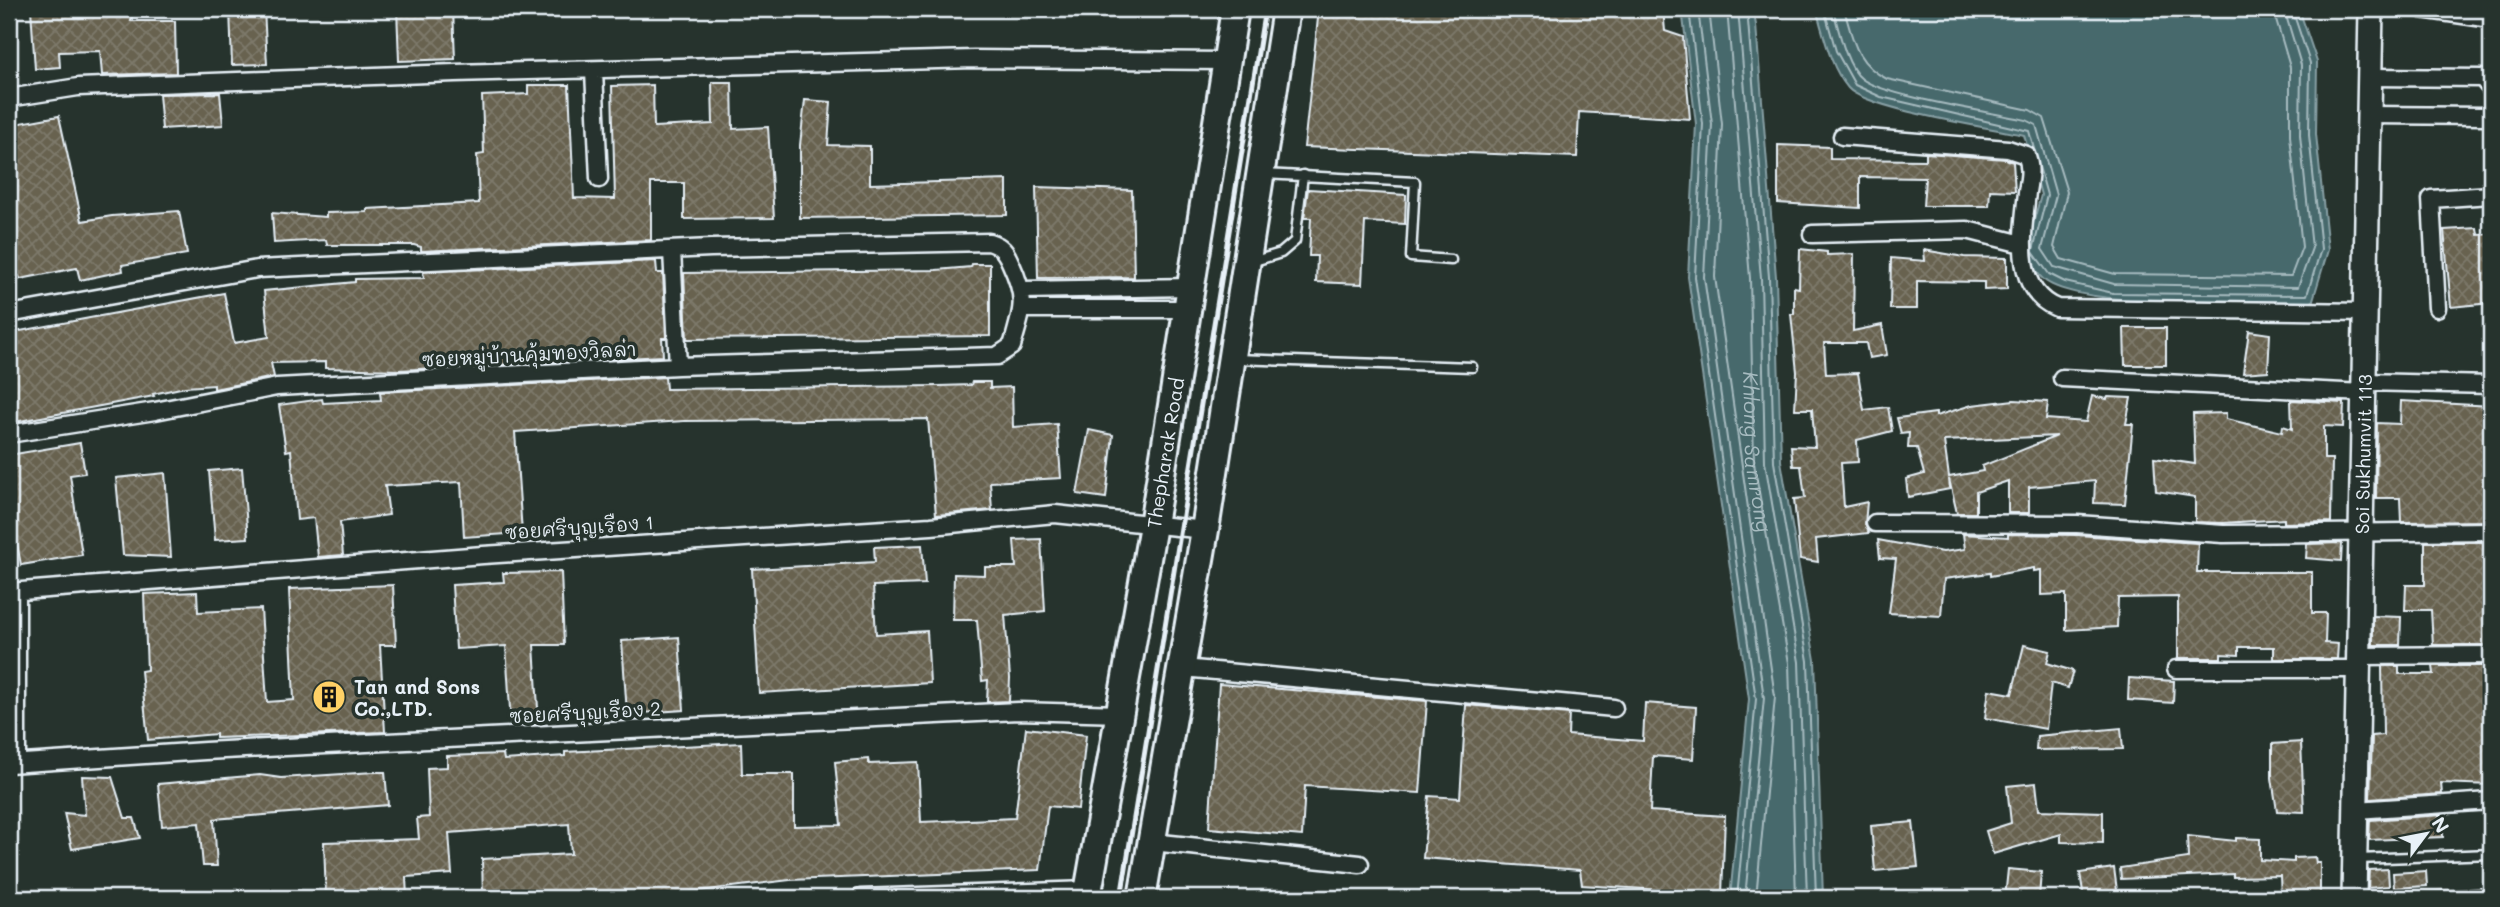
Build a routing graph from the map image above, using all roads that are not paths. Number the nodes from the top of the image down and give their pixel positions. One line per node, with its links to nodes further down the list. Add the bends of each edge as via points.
1 (1236, 9): 6 (main road, Thepharak Road)
2 (1286, 9): 14 (main road)
3 (2371, 9): 8 (main road, Soi Sukhumvit 113)
4 (2421, 9): 5 (street)
5 (2491, 19)
6 (1228, 61): 7 (street, via 974,59); 24 (main road, Thepharak Road)
7 (594, 71): 10 (street, via 78,87); 16 (street)
8 (2370, 76): 9 (street, via 2482,78); 12 (main road, Soi Sukhumvit 113)
9 (2491, 89)
10 (9, 98)
11 (2491, 112): 12 (street, via 2485,116)
12 (2369, 115): 27 (main road, Soi Sukhumvit 113)
13 (1842, 136): 19 (street, via 2020,151 2030,168)
14 (1261, 174): 15 (lane); 22 (main road)
15 (1303, 175): 21 (lane, via 1415,181 1411,257); 22 (lane, via 1295,241 1281,253)
16 (599, 180)
17 (2491, 195): 25 (street, via 2431,199)
18 (1812, 234): 19 (street, via 1967,230)
19 (2022, 244): 27 (street, via 2030,284 2037,296 2057,308)
20 (672, 251): 23 (street, ซอยหมู่บ้านคุ้มทองวิลล่า, via 989,242 1000,245); 28 (street, ซอยหมู่บ้านคุ้มทองวิลล่า, via 257,270); 30 (street)
21 (1451, 260)
22 (1247, 263): 29 (main road)
23 (1023, 290): 24 (street); 26 (street, ซอยหมู่บ้านคุ้มทองวิลล่า)
24 (1188, 298): 26 (street); 37 (main road, Thepharak Road)
25 (2437, 308)
26 (1022, 309): 30 (street, ซอยหมู่บ้านคุ้มทองวิลล่า, via 1012,346 997,356)
27 (2365, 313): 34 (main road, Soi Sukhumvit 113)
28 (9, 314)
29 (1232, 359): 31 (lane); 38 (main road)
30 (678, 366): 35 (street, ซอยหมู่บ้านคุ้มทองวิลล่า, via 277,387)
31 (1472, 367)
32 (2062, 378): 34 (street)
33 (2491, 385): 34 (street)
34 (2364, 388): 40 (main road, Soi Sukhumvit 113)
35 (9, 434)
36 (1875, 523): 40 (street, via 2077,524 2223,534)
37 (1153, 525): 38 (street, ซอยศรีบุญเรือง 1); 41 (street, ซอยศรีบุญเรือง 1, via 1055,514); 47 (main road, Thepharak Road)
38 (1205, 530): 44 (main road)
39 (2491, 531): 40 (street)
40 (2361, 534): 43 (main road, Soi Sukhumvit 113)
41 (13, 592): 48 (street)
42 (2491, 655): 43 (street)
43 (2359, 663): 45 (street); 50 (main road, Soi Sukhumvit 113)
44 (1183, 668): 46 (street); 51 (main road)
45 (2176, 669)
46 (1614, 708)
47 (1121, 714): 48 (street, ซอยศรีบุญเรือง 2, via 1005,712); 56 (main road, Thepharak Road)
48 (13, 764)
49 (2491, 801): 50 (street)
50 (2356, 810): 53 (main road, Soi Sukhumvit 113)
51 (1152, 842): 54 (street); 59 (main road)
52 (2491, 854): 53 (lane)
53 (2355, 859): 60 (main road, Soi Sukhumvit 113)
54 (1360, 864)
55 (2491, 893): 61 (lane)
56 (1088, 894): 57 (street)
57 (922, 897): 58 (street)
58 (860, 898)
59 (1142, 898)
60 (2354, 898)
61 (2414, 898)

